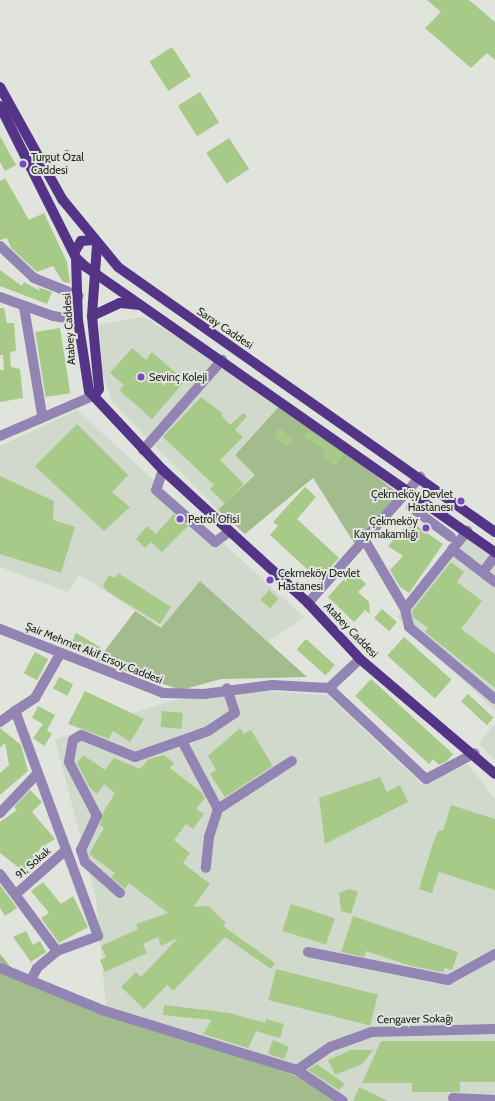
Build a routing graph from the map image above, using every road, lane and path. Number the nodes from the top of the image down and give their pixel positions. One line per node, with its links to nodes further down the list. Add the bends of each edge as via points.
1 (0, 87): 3 (main road, Saray Caddesi, via 62,198)
2 (0, 106): 5 (main road)
3 (95, 243): 5 (main road, via 81,241); 6 (main road); 20 (main road, Saray Caddesi, via 118,267 154,294)
4 (0, 246): 8 (street, via 34,278)
5 (77, 257): 6 (main road); 7 (main road); 8 (main road, Atabey Caddesi)
6 (98, 258): 7 (main road)
7 (96, 275): 10 (main road); 12 (main road)
8 (79, 296): 13 (main road, Atabey Caddesi)
9 (0, 297): 11 (street)
10 (142, 305): 12 (main road, via 120,303); 14 (main road)
11 (24, 307): 13 (street); 16 (street)
12 (92, 316): 15 (main road, via 99,389)
13 (78, 320): 15 (main road, Atabey Caddesi, via 84,374 89,391)
14 (222, 360): 18 (street); 21 (main road)
15 (95, 395): 16 (street); 18 (main road, Atabey Caddesi)
16 (42, 415): 17 (street)
17 (0, 436)
18 (143, 450): 19 (main road, Atabey Caddesi)
19 (163, 470): 26 (main road, Atabey Caddesi); 26 (street, via 156,490 215,542)
20 (420, 477): 21 (street); 27 (main road, Saray Caddesi)
21 (409, 488): 23 (main road); 29 (street)
22 (411, 507): 24 (street)
23 (440, 512): 24 (street); 25 (main road)
24 (432, 523): 28 (street)
25 (467, 531): 30 (street); 31 (main road)
26 (229, 532): 35 (main road, Atabey Caddesi)
27 (495, 532)
28 (452, 537)
29 (364, 539): 35 (street); 36 (street)
30 (452, 549): 33 (street); 36 (street)
31 (495, 552)
32 (495, 556): 33 (street)
33 (483, 572): 34 (street)
34 (495, 582)
35 (308, 603): 39 (main road, Atabey Caddesi)
36 (405, 609): 42 (street, via 409,627)
37 (0, 629): 38 (street, Şair Mehmet Akif Ersoy Caddesi)
38 (60, 654): 40 (street, Şair Mehmet Akif Ersoy Caddesi, via 163,693 204,694); 43 (street, via 35,698)
39 (360, 659): 41 (street); 46 (main road, Atabey Caddesi)
40 (227, 688): 41 (street, Şair Mehmet Akif Ersoy Caddesi, via 272,684); 45 (street, via 235,712 208,730)
41 (329, 688): 46 (street, via 426,778)
42 (495, 699)
43 (15, 711): 44 (street); 49 (street)
44 (0, 722)
45 (182, 741): 50 (street); 56 (street, via 135,757 81,735 73,740 69,762 97,816 81,850 85,862)
46 (475, 753): 48 (main road, Atabey Caddesi)
47 (292, 761): 50 (street)
48 (495, 774)
49 (36, 775): 51 (street); 52 (street)
50 (218, 810): 53 (street, via 209,837)
51 (0, 813)
52 (66, 851): 55 (street, 91. Sokak); 57 (street, via 98,936)
53 (206, 868)
54 (0, 874): 55 (street)
55 (16, 894): 57 (street)
56 (120, 894)
57 (57, 951): 61 (street, via 37,968)
58 (308, 952): 59 (street, via 448,980)
59 (495, 954)
60 (0, 968): 61 (street)
61 (32, 978): 63 (street, via 105,1011)
62 (495, 1029): 63 (street, Cengaver Sokağı, via 372,1032 330,1047)
63 (297, 1070): 66 (street)
64 (453, 1098): 65 (street)
65 (495, 1100)
66 (343, 1101)

